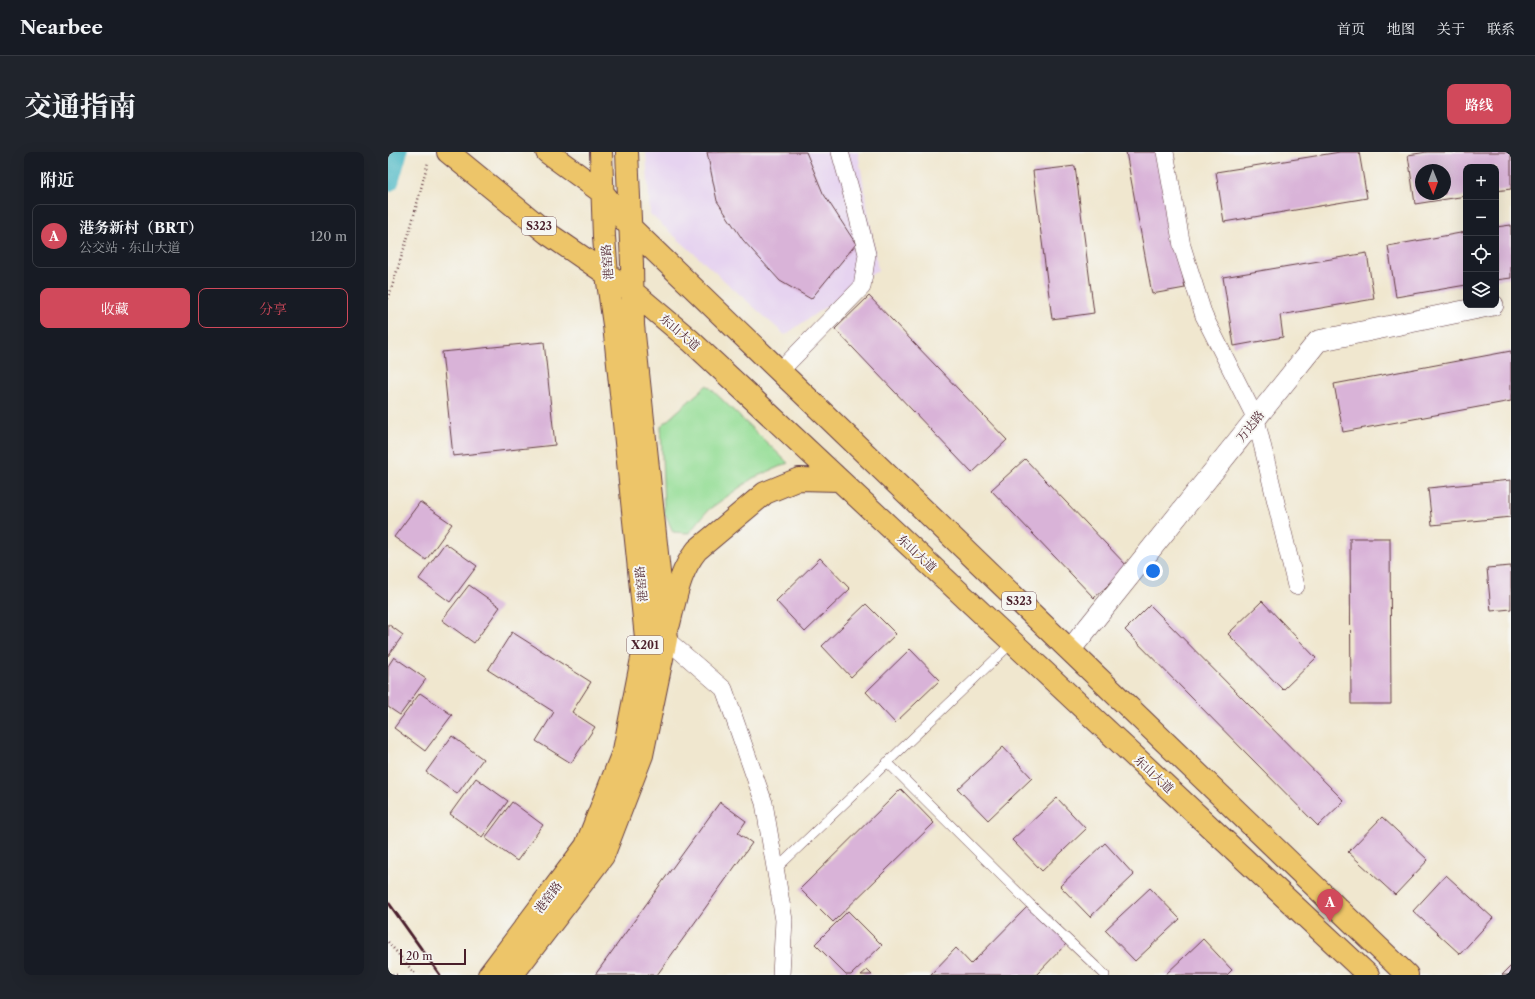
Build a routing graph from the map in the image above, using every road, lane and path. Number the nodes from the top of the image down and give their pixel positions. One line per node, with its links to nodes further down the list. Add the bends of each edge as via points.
1 (547, 152): 7 (main road)
2 (602, 152): 7 (main road, 港窑路)
3 (627, 152): 8 (main road, 港窑路)
4 (840, 152): 15 (street, via 867,254 862,286)
5 (1165, 152): 16 (street, via 1182,246 1204,316)
6 (442, 155): 9 (main road, 东山大道 / S323, via 547,234); 11 (path, via 410,230)
7 (603, 193): 8 (main road); 9 (main road, 港窑路)
8 (630, 226): 10 (main road, 港窑路); 15 (main road, S323)
9 (607, 275): 10 (main road, 东山大道 / S323); 28 (main road, 港窑路 / X201, via 646,638 624,750 586,846)
10 (633, 292): 17 (main road, 东山大道 / S323, via 691,341); 19 (main road, 港窑路 / X201, via 633,325)
11 (388, 299)
12 (1511, 301): 13 (street, 万达路)
13 (1499, 304)
14 (1480, 308): 16 (street, 万达路, via 1318,341)
15 (780, 371): 21 (main road, S323)
16 (1256, 419): 18 (street); 21 (street, 万达路)
17 (839, 480): 19 (main road, via 799,480 765,493 697,550 680,579); 20 (main road, 东山大道 / S323)
18 (1296, 586)
19 (666, 639): 23 (street, via 724,689 764,803); 29 (main road, 港窑路 / X201, via 642,755 603,856)
20 (1012, 642): 22 (lane); 32 (main road, 东山大道 / S323)
21 (1070, 650): 33 (main road, S323)
22 (887, 762): 23 (lane); 31 (lane)
23 (775, 870): 30 (street, via 784,920)
24 (388, 942): 27 (path)
25 (388, 974): 26 (path)
26 (398, 975)
27 (416, 975)
28 (489, 975)
29 (512, 975)
30 (781, 975)
31 (1105, 975)
32 (1368, 975)
33 (1407, 975)

